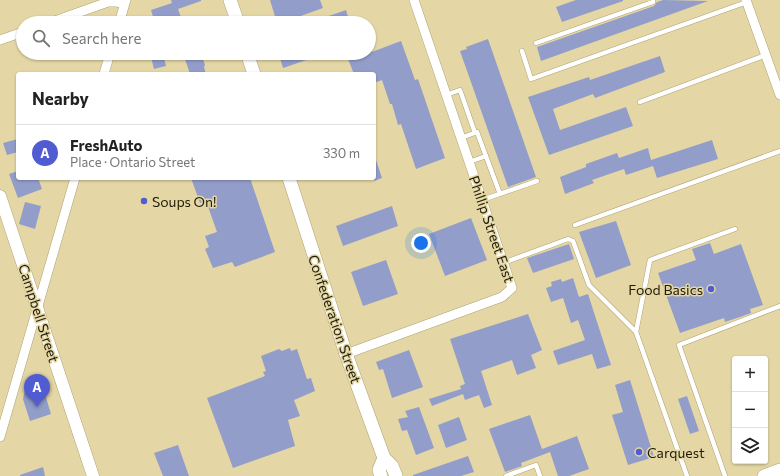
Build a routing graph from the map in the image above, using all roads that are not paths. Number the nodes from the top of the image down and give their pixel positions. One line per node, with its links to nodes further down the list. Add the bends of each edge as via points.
1 (230, 0): 8 (main road)
2 (414, 0): 18 (street, Phillip Street East)
3 (653, 0): 11 (lane)
4 (747, 1): 12 (lane, via 531,79); 13 (street)
5 (125, 2): 6 (street, via 108,2); 7 (street)
6 (69, 16)
7 (121, 16)
8 (236, 16)
9 (16, 34): 10 (street)
10 (0, 40)
11 (536, 43)
12 (522, 51)
13 (766, 55): 19 (street); 20 (lane)
14 (108, 60): 16 (street)
15 (249, 60): 17 (main road)
16 (105, 72)
17 (253, 72)
18 (446, 95): 21 (lane, via 460,90); 22 (street, Phillip Street East)
19 (780, 95)
20 (640, 102)
21 (475, 133): 22 (lane); 24 (lane, via 477,132)
22 (461, 138): 25 (street, Phillip Street East)
23 (780, 151): 32 (lane)
24 (486, 156): 25 (lane); 29 (lane)
25 (469, 162): 31 (street, Phillip Street East)
26 (74, 180): 36 (street)
27 (289, 180): 38 (main road, Confederation Street)
28 (537, 181): 29 (lane)
29 (500, 194): 31 (lane)
30 (0, 196): 36 (street, Campbell Street)
31 (482, 200): 34 (street, Phillip Street East)
32 (576, 225)
33 (735, 229): 37 (lane, via 650,260)
34 (503, 262): 37 (lane, via 568,239 573,241 589,285); 38 (street, Phillip Street East, via 512,288 502,297)
35 (780, 306): 48 (lane, via 679,345)
36 (37, 309): 39 (street); 42 (street, Campbell Street)
37 (636, 332): 47 (lane)
38 (346, 354): 40 (main road, Confederation Street)
39 (0, 437)
40 (384, 458): 43 (main road, Confederation Street, via 379,470); 44 (main road, Confederation Street, via 392,466)
41 (780, 470): 49 (main road)
42 (93, 476)
43 (381, 476)
44 (396, 476)
45 (506, 476): 46 (lane, via 536,465)
46 (540, 476)
47 (687, 476)
48 (725, 476)
49 (764, 476)

